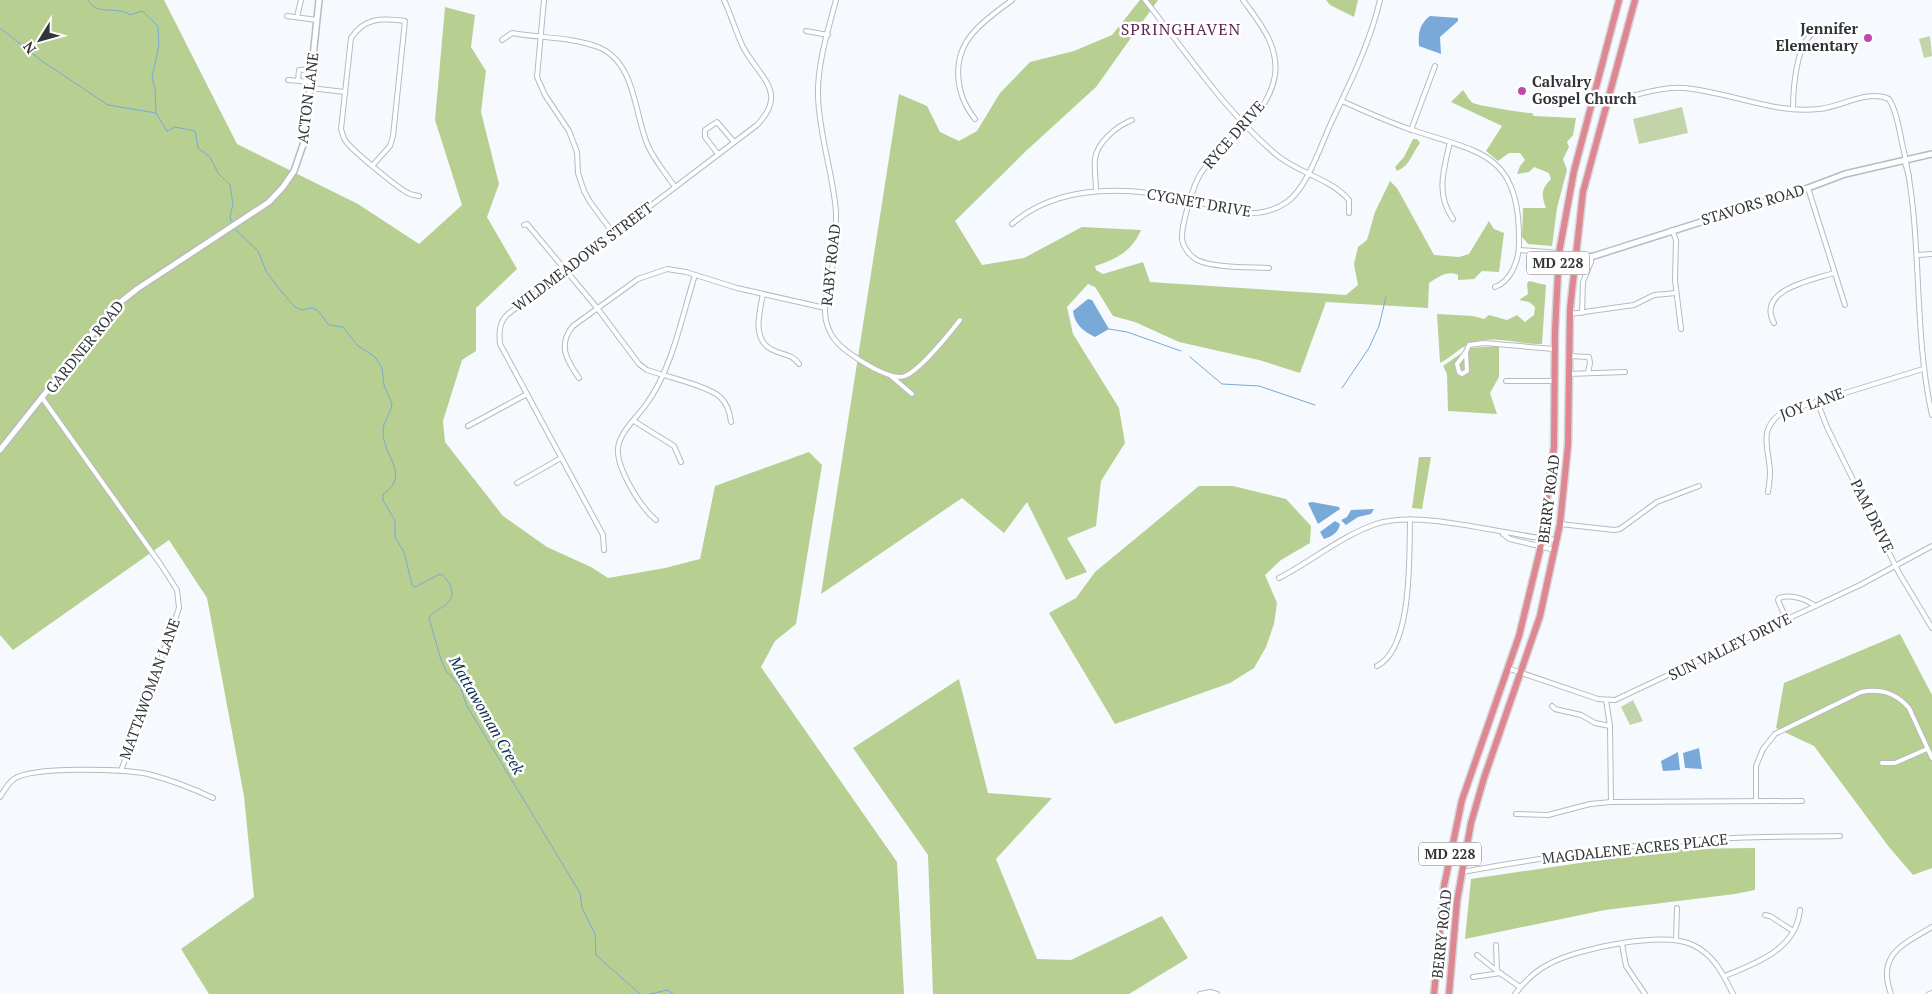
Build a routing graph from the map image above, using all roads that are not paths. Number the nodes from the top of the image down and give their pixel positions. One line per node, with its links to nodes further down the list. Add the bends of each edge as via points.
1 (301, 0): 13 (street)
2 (319, 0): 14 (street, ACTON LANE)
3 (544, 0): 18 (street)
4 (724, 0): 35 (street, WILDMEADOWS STREET, via 743,46 767,80 772,96 769,113)
5 (836, 0): 17 (street, RABY ROAD)
6 (1012, 0): 31 (street, via 975,30 961,54 959,87)
7 (1145, 0): 33 (street)
8 (1243, 0): 33 (street, RYCE DRIVE, via 1266,32 1275,66 1268,96)
9 (1380, 0): 27 (street, CYGNET DRIVE, via 1375,22)
10 (1620, 0): 29 (highway, BERRY ROAD / MD 228)
11 (1635, 0): 28 (highway, BERRY ROAD / MD 228)
12 (287, 16): 13 (street)
13 (297, 17): 14 (street)
14 (317, 20): 21 (street, ACTON LANE)
15 (806, 31): 17 (street)
16 (1815, 32): 30 (street, via 1806,40 1798,63)
17 (828, 35): 68 (street, RABY ROAD, via 818,98 833,183 836,235)
18 (540, 38): 19 (street, via 512,33); 42 (street, via 584,43 616,58 626,74 648,145); 53 (street, via 537,76 545,95 569,131 587,196)
19 (502, 40)
20 (1434, 66): 34 (street)
21 (312, 69): 23 (street, via 299,70); 24 (street, ACTON LANE)
22 (288, 80): 23 (street)
23 (298, 80): 24 (street)
24 (311, 82): 25 (street, ACTON LANE)
25 (310, 88): 26 (street); 51 (street, ACTON LANE, via 304,142 298,162 276,195)
26 (345, 92): 40 (street, via 341,129 344,139); 40 (street, via 349,47 356,29 374,19 405,21 393,136 390,146)
27 (1342, 101): 34 (street); 41 (street, CYGNET DRIVE)
28 (1606, 103): 29 (street); 30 (street, via 1674,88); 59 (highway, BERRY ROAD / MD 228, via 1586,175)
29 (1591, 104): 55 (highway, BERRY ROAD / MD 228, via 1574,171)
30 (1793, 109): 39 (street, via 1818,109 1882,96 1889,99)
31 (975, 118)
32 (1132, 120): 44 (street, via 1118,127 1099,148 1095,159)
33 (1246, 127): 41 (street, via 1279,157); 46 (street, RYCE DRIVE, via 1201,172)
34 (1411, 130): 36 (street)
35 (734, 142): 37 (street, WILDMEADOWS STREET); 37 (street, via 717,122 705,130 705,137)
36 (1450, 142): 48 (street, via 1441,190); 54 (street, via 1481,154 1507,177 1518,206)
37 (718, 154): 42 (street, WILDMEADOWS STREET)
38 (1932, 154): 39 (street, STAVORS ROAD)
39 (1906, 160): 43 (street, STAVORS ROAD, via 1845,174); 57 (street)
40 (373, 165): 45 (street, via 407,193)
41 (1307, 174): 46 (street, CYGNET DRIVE, via 1288,201 1260,213 1242,214); 47 (street, via 1339,190 1349,200)
42 (675, 187): 53 (street, WILDMEADOWS STREET)
43 (1808, 188): 52 (street, STAVORS ROAD); 62 (street)
44 (1096, 191): 46 (street, CYGNET DRIVE, via 1144,193); 49 (street, CYGNET DRIVE, via 1048,202)
45 (419, 196)
46 (1190, 200): 60 (street, RYCE DRIVE, via 1182,237 1184,246 1195,259)
47 (1349, 214)
48 (1453, 219)
49 (1012, 224)
50 (524, 225): 61 (street, via 537,233)
51 (233, 226): 90 (street, GARDNER ROAD, via 113,308)
52 (1672, 230): 58 (street, STAVORS ROAD); 65 (street, via 1676,240)
53 (614, 233): 61 (street, WILDMEADOWS STREET)
54 (1519, 250): 55 (street); 64 (street, via 1516,264 1506,280)
55 (1559, 253): 59 (street); 75 (highway, BERRY ROAD / MD 228)
56 (1932, 254): 57 (street)
57 (1918, 255): 79 (street)
58 (1591, 257): 59 (street, STAVORS ROAD); 70 (street, via 1583,282)
59 (1575, 259): 71 (highway, BERRY ROAD / MD 228)
60 (1269, 268)
61 (564, 271): 69 (street); 88 (street, WILDMEADOWS STREET, via 508,314 501,324 500,344)
62 (1834, 273): 67 (street); 73 (street, via 1778,295 1771,304)
63 (695, 275): 66 (street); 69 (street, via 667,269 645,275); 83 (street)
64 (1495, 287)
65 (1676, 293): 70 (street, via 1654,295 1634,305); 74 (street)
66 (763, 294): 68 (street); 78 (street, via 758,320 762,339 772,350 794,358)
67 (1845, 305)
68 (825, 308): 84 (street, RABY ROAD, via 828,328 836,342)
69 (598, 309): 83 (street, via 639,364); 85 (street, via 573,326 564,345 568,362)
70 (1582, 313): 71 (street)
71 (1570, 314): 77 (highway, BERRY ROAD / MD 228)
72 (960, 320): 84 (street, via 916,369 902,377)
73 (1774, 323)
74 (1681, 329)
75 (1554, 349): 76 (street, via 1484,343 1469,345); 87 (highway, BERRY ROAD / MD 228)
76 (1466, 352): 76 (street, via 1467,371 1462,374 1457,364)
77 (1568, 356): 81 (street, via 1589,357); 82 (highway, BERRY ROAD / MD 228)
78 (799, 364)
79 (1923, 369): 91 (street, JOY LANE); 92 (street)
80 (1625, 372): 81 (street)
81 (1588, 373): 82 (street)
82 (1568, 374): 104 (highway, BERRY ROAD / MD 228, via 1568,445)
83 (662, 375): 93 (street, via 659,385); 94 (street, via 721,398 729,410)
84 (889, 375): 89 (street, RABY ROAD)
85 (580, 378)
86 (1506, 381): 87 (street)
87 (1554, 382): 107 (highway, BERRY ROAD / MD 228, via 1554,447)
88 (527, 394): 95 (street); 97 (street, WILDMEADOWS STREET)
89 (912, 394)
90 (43, 399): 96 (street, GARDNER ROAD); 125 (street, MATTAWOMAN LANE, via 161,565 180,598 176,620)
91 (1817, 401): 101 (street, JOY LANE, via 1782,412 1769,425 1766,436 1770,473); 111 (street, PAM DRIVE)
92 (1932, 415)
93 (634, 421): 98 (street, via 674,446); 103 (street, via 621,437 619,460 646,512)
94 (731, 422)
95 (468, 426)
96 (0, 450)
97 (561, 458): 99 (street); 109 (street, WILDMEADOWS STREET, via 603,535)
98 (681, 462)
99 (517, 482)
100 (1699, 486): 104 (street, via 1657,502 1620,529)
101 (1768, 492)
102 (1410, 519): 105 (street); 112 (street, via 1389,520 1360,530); 116 (street, via 1407,608 1392,652)
103 (656, 520)
104 (1560, 524): 106 (highway, BERRY ROAD / MD 228)
105 (1501, 532): 107 (street); 107 (street, via 1510,539)
106 (1557, 540): 107 (street); 110 (highway, BERRY ROAD / MD 228)
107 (1542, 543): 110 (street); 117 (highway, BERRY ROAD / MD 228, via 1529,599)
108 (1932, 546): 111 (street, SUN VALLEY DRIVE)
109 (604, 550)
110 (1555, 550): 118 (highway, BERRY ROAD / MD 228, via 1540,616)
111 (1896, 566): 113 (street, SUN VALLEY DRIVE); 115 (street, PAM DRIVE)
112 (1279, 578)
113 (1815, 606): 114 (street, SUN VALLEY DRIVE); 114 (street, via 1804,600 1786,596 1779,598)
114 (1786, 619): 119 (street, SUN VALLEY DRIVE, via 1638,691)
115 (1932, 628)
116 (1377, 666)
117 (1507, 668): 118 (street); 149 (highway, BERRY ROAD / MD 228, via 1474,761 1451,850 1438,937)
118 (1520, 673): 119 (street); 133 (highway, BERRY ROAD / MD 228, via 1484,778)
119 (1606, 700): 121 (street)
120 (1552, 706): 121 (street)
121 (1610, 726): 130 (street)
122 (1927, 749): 123 (street); 124 (street, via 1895,763); 128 (street, via 1909,708 1903,702 1891,693 1861,692 1775,734 1763,749 1756,766)
123 (1932, 758)
124 (1882, 763)
125 (121, 771): 126 (street, MATTAWOMAN LANE, via 31,772 14,779); 127 (street, via 154,776)
126 (0, 797)
127 (214, 798)
128 (1756, 800): 129 (street); 130 (street)
129 (1802, 801)
130 (1611, 802): 131 (street, via 1548,814)
131 (1516, 814)
132 (1840, 836): 133 (street, MAGDALENE ACRES PLACE, via 1674,842)
133 (1462, 872): 150 (highway, BERRY ROAD / MD 228)
134 (1677, 908): 139 (street)
135 (1800, 910): 138 (street)
136 (1765, 915): 138 (street)
137 (1932, 927): 154 (street, via 1905,942 1893,954 1886,976)
138 (1792, 931): 144 (street, via 1770,956)
139 (1676, 940): 140 (street); 144 (street, via 1692,944 1707,954)
140 (1622, 944): 146 (street, via 1559,959 1538,970); 152 (street, via 1626,966)
141 (1496, 945): 143 (street)
142 (1477, 955): 143 (street)
143 (1499, 972): 145 (street); 146 (street)
144 (1725, 976): 153 (street)
145 (1472, 977)
146 (1520, 987): 151 (street)
147 (1200, 994): 148 (street)
148 (1217, 994)
149 (1434, 994)
150 (1448, 994)
151 (1515, 994)
152 (1645, 994)
153 (1733, 994)
154 (1891, 994)

